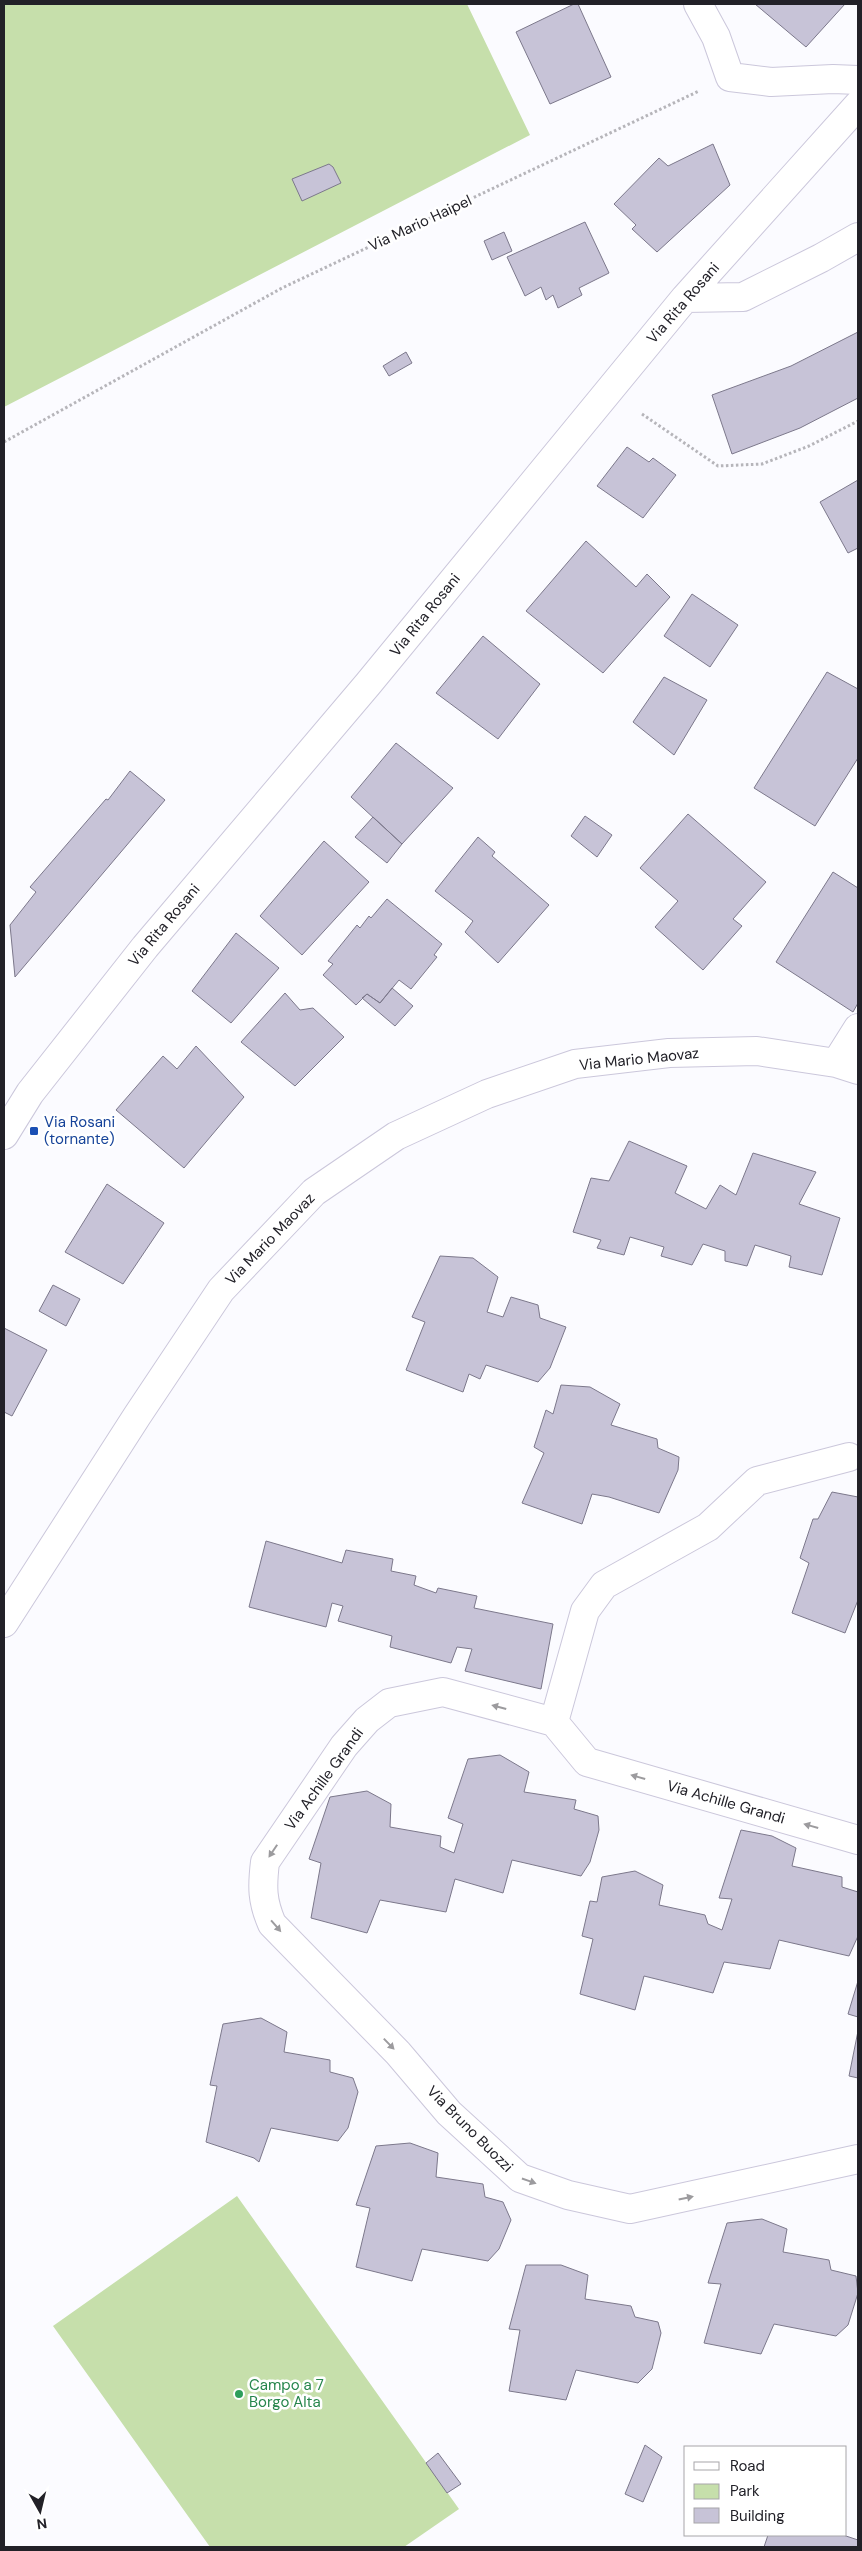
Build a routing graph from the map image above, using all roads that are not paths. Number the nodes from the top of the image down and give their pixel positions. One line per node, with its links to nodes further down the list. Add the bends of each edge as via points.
1 (698, 4): 2 (street, via 716,37 730,77 771,82)
2 (858, 80)
3 (858, 105): 5 (street, Via Rita Rosani)
4 (858, 237): 5 (street, via 743,297)
5 (685, 298): 8 (street, Via Rita Rosani, via 331,728 144,947 30,1093)
6 (858, 1028): 7 (street, Via Mario Maovaz)
7 (847, 1067): 10 (street, Via Mario Maovaz, via 758,1051 669,1053 576,1064 487,1094 396,1136 314,1192 221,1290)
8 (4, 1135)
9 (850, 1457): 11 (street, via 757,1481 708,1527 604,1585 585,1611)
10 (4, 1623)
11 (554, 1722): 12 (street, Via Achille Grandi, one-way to 11, via 587,1762); 13 (street, Via Achille Grandi, one-way to 13, via 443,1692 389,1703 367,1720 344,1746 265,1862)
12 (858, 1840)
13 (262, 1882): 14 (street, Via Bruno Buozzi, one-way to 14, via 264,1904 272,1924 398,2053 449,2112 520,2178 568,2195 630,2209)
14 (858, 2159)

